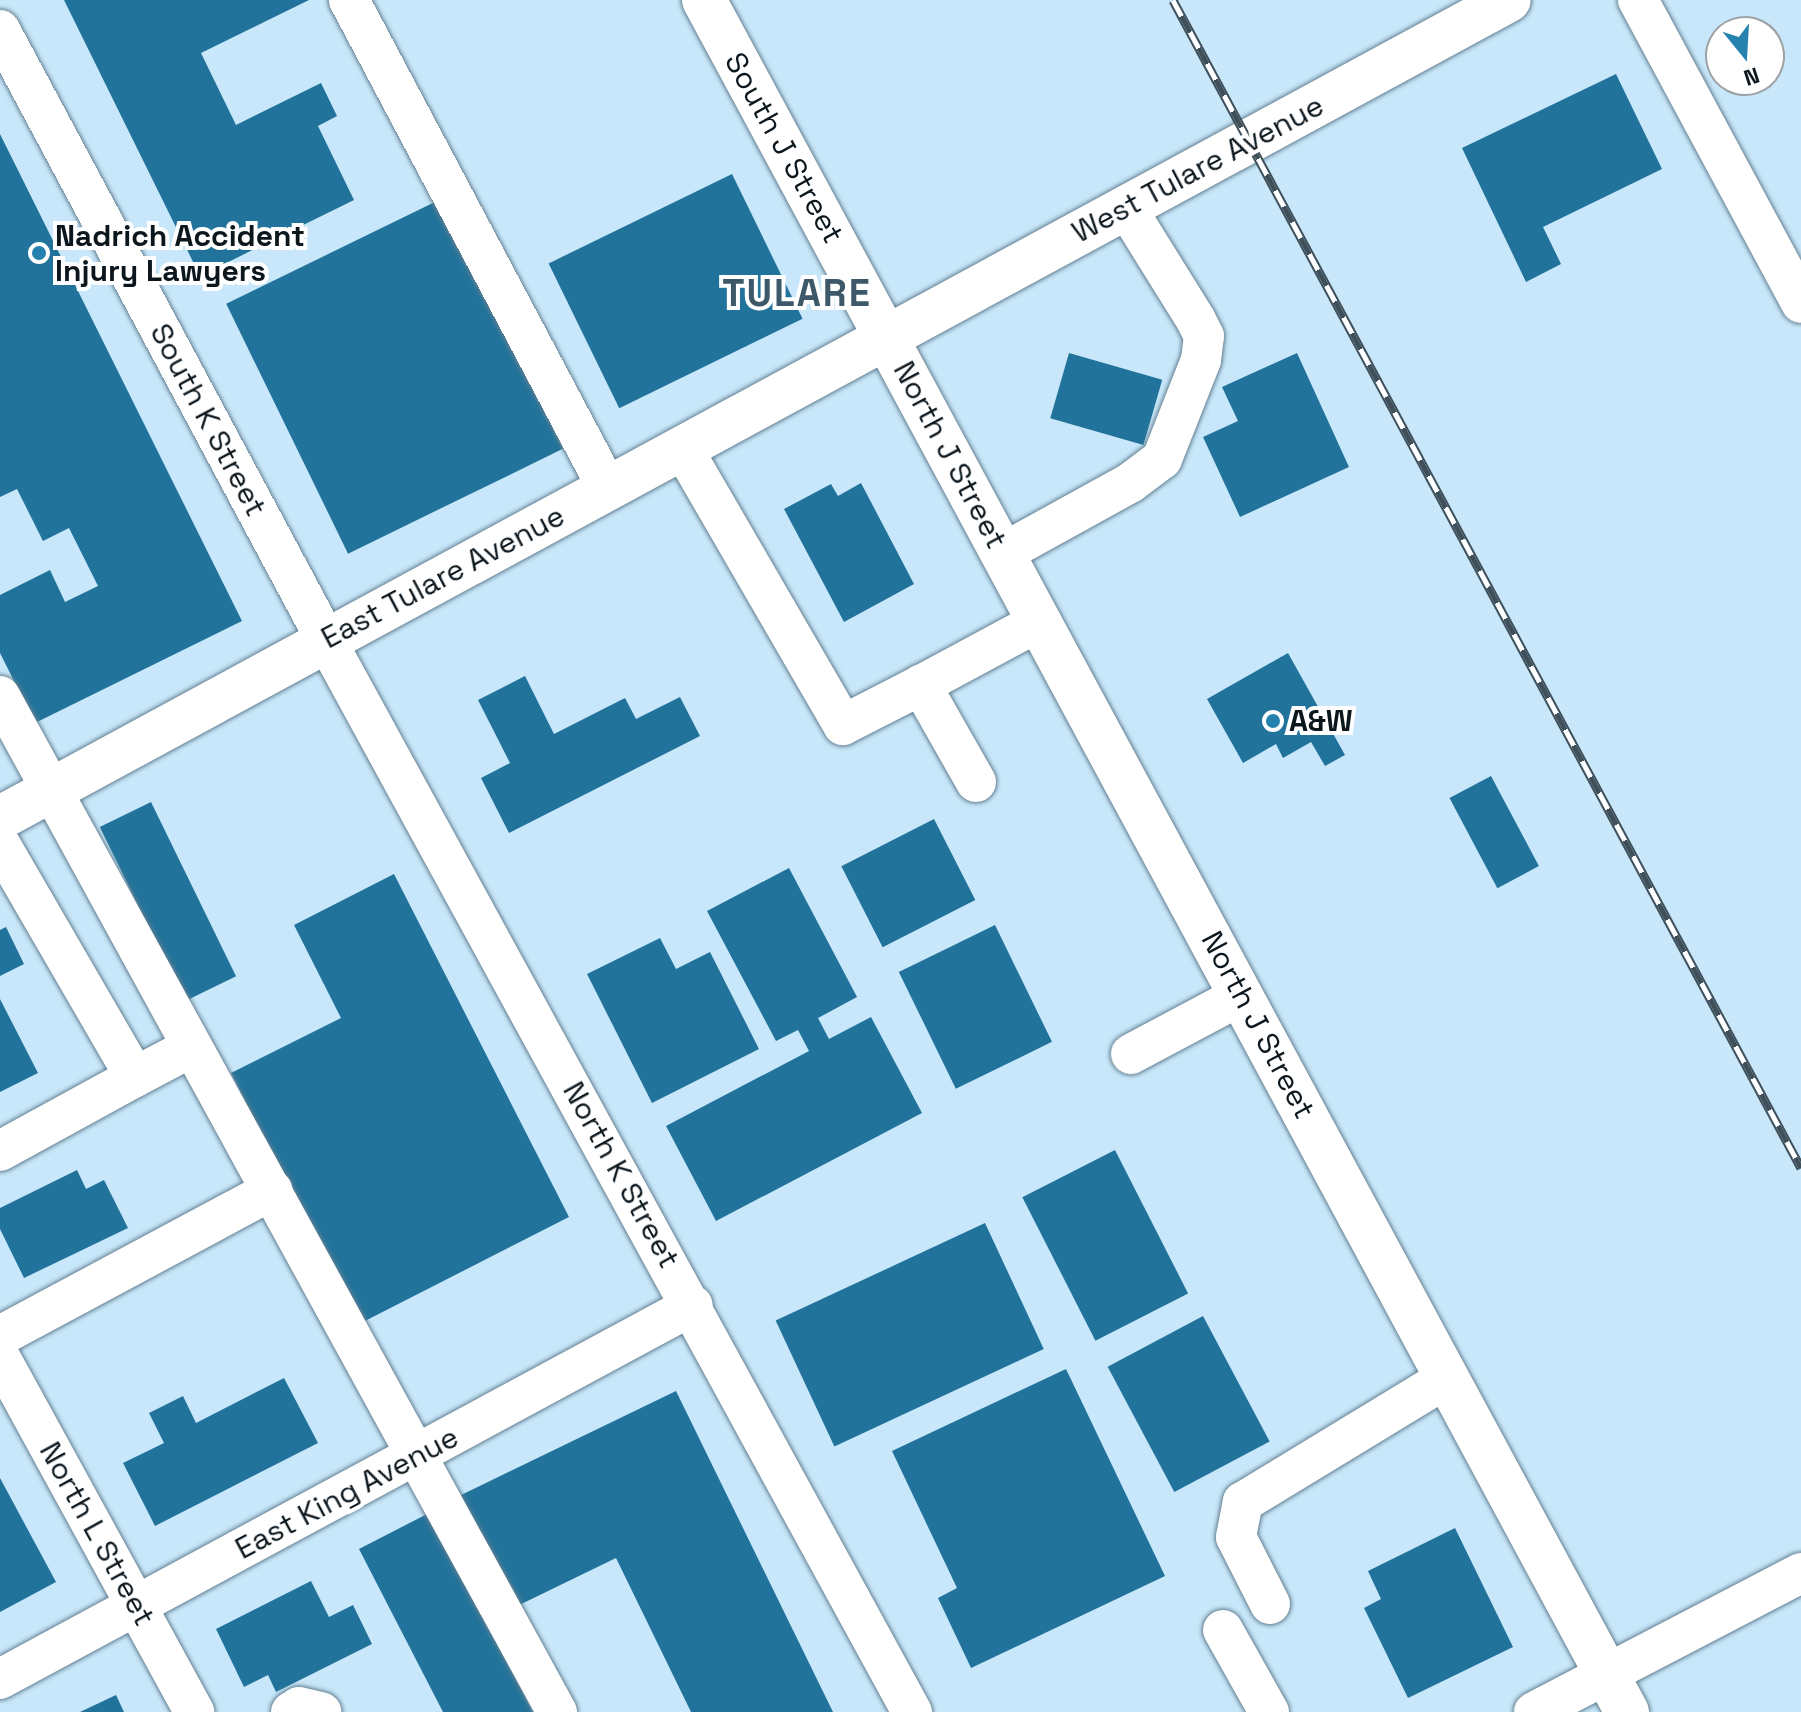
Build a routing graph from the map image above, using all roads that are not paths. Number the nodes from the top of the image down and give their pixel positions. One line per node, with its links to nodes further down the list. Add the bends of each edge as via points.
1 (349, 0): 10 (street)
2 (704, 0): 8 (main road, South J Street)
3 (1509, 0): 6 (main road, West Tulare Avenue)
4 (1638, 0): 7 (street)
5 (0, 30): 13 (street, South K Street)
6 (1125, 206): 8 (main road, West Tulare Avenue); 11 (street, via 1204,336 1201,360 1162,459 1130,483)
7 (1801, 303)
8 (887, 338): 9 (main road, East Tulare Avenue); 11 (main road, North J Street)
9 (683, 449): 10 (main road, East Tulare Avenue); 14 (street, via 843,725)
10 (608, 489): 13 (main road, East Tulare Avenue)
11 (1003, 553): 12 (main road, North J Street)
12 (1040, 621): 14 (street); 19 (main road, North J Street)
13 (326, 640): 17 (main road, East Tulare Avenue); 25 (street, North K Street)
14 (921, 685): 16 (street)
15 (0, 696): 17 (street)
16 (976, 782)
17 (50, 791): 18 (main road, East Tulare Avenue); 20 (street)
18 (2, 818): 22 (street, via 36,907)
19 (1242, 995): 21 (street); 28 (main road, North J Street)
20 (192, 1047): 22 (street); 24 (street)
21 (1131, 1054)
22 (135, 1077): 23 (street)
23 (0, 1151)
24 (272, 1190): 26 (street); 29 (street)
25 (693, 1305): 29 (street, East King Avenue); 40 (street, North K Street)
26 (0, 1336)
27 (0, 1357): 32 (street, North L Street)
28 (1447, 1378): 31 (street, via 1243,1502 1236,1537); 34 (main road, North J Street)
29 (419, 1454): 32 (street, East King Avenue); 39 (street)
30 (1801, 1573): 34 (street)
31 (1270, 1604)
32 (137, 1606): 35 (street, East King Avenue); 36 (street, North L Street)
33 (1223, 1630): 41 (street)
34 (1607, 1674): 42 (street); 43 (main road, North J Street)
35 (0, 1679)
36 (194, 1712)
37 (291, 1712): 38 (street, via 299,1707)
38 (321, 1712)
39 (557, 1712)
40 (912, 1712)
41 (1269, 1712)
42 (1534, 1712)
43 (1627, 1712)

